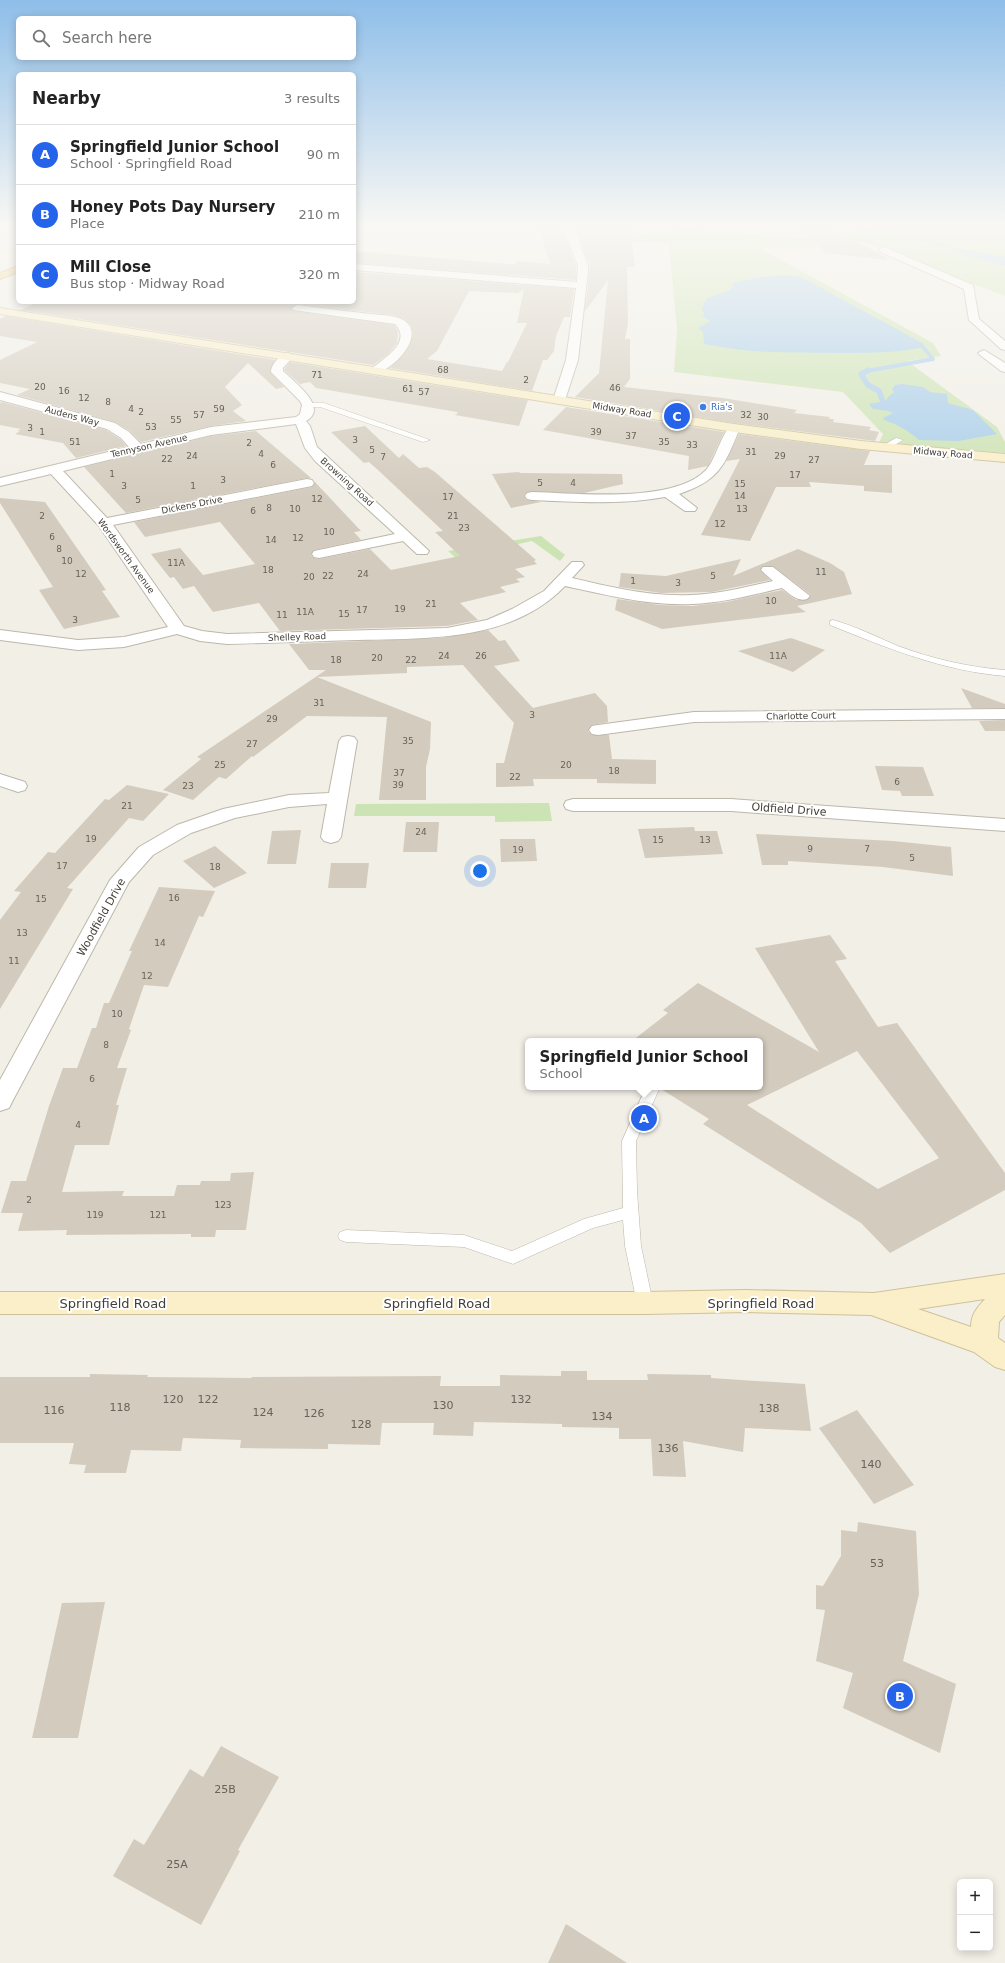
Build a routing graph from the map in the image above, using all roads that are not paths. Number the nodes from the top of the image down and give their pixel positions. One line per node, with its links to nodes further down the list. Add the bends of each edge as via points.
1 (42, 318): 7 (main road, Midway Road)
2 (379, 318): 9 (street, via 399,322 406,334 401,351)
3 (577, 318): 11 (street, via 572,360)
4 (974, 318): 5 (street)
5 (1005, 347)
6 (984, 353): 8 (street)
7 (288, 356): 9 (main road, Midway Road); 12 (street, via 277,367 277,372)
8 (1002, 364)
9 (375, 371): 11 (main road, Midway Road)
10 (0, 396): 17 (street, Audens Way, via 111,426 125,435)
11 (559, 400): 14 (main road, Midway Road)
12 (308, 405): 13 (street, via 306,416); 15 (lane, via 321,405)
13 (299, 420): 17 (street, Tennyson Avenue, via 211,431); 27 (street, Browning Road, via 304,426 311,448 320,458)
14 (734, 428): 18 (main road, Midway Road); 23 (street, via 711,474 692,486)
15 (426, 440)
16 (899, 440): 18 (lane)
17 (137, 448): 20 (street, Tennyson Avenue)
18 (883, 448): 19 (main road, Midway Road)
19 (1005, 458)
20 (53, 468): 21 (street, Tennyson Avenue); 26 (street, Wordsworth Avenue)
21 (0, 482)
22 (307, 483): 26 (street, Dickens Drive, via 277,484)
23 (669, 494): 24 (street, via 612,497); 25 (street)
24 (532, 496)
25 (690, 508)
26 (104, 523): 36 (street, Wordsworth Avenue)
27 (406, 536): 28 (street, Browning Road); 29 (street)
28 (422, 552)
29 (319, 554)
30 (577, 565): 32 (street, Shelley Road)
31 (768, 570): 33 (street)
32 (563, 581): 33 (street, via 628,595 679,600 725,596); 36 (street, Shelley Road, via 549,594 492,624 447,633 227,639 200,636)
33 (784, 583): 34 (street)
34 (802, 596)
35 (833, 623): 38 (lane, via 913,655 975,670)
36 (178, 629): 37 (street, via 124,642 78,645)
37 (0, 635)
38 (1005, 672)
39 (1005, 714): 40 (street, Charlotte Court, via 694,717)
40 (598, 730)
41 (348, 741): 44 (street)
42 (0, 780): 43 (street)
43 (18, 786)
44 (338, 798): 47 (street); 49 (street, Woodfield Drive, via 288,801 230,813 184,829 146,851 120,880)
45 (573, 805): 46 (street, Oldfield Drive, via 731,805)
46 (1005, 825)
47 (331, 836)
48 (652, 1090): 50 (lane, via 629,1141)
49 (0, 1102)
50 (630, 1212): 51 (lane, via 589,1223 513,1258 464,1242); 55 (lane, via 633,1246)
51 (346, 1236)
52 (1005, 1285): 56 (main road, Springfield Road)
53 (1005, 1296): 57 (main road, via 985,1318)
54 (0, 1303): 55 (main road, Springfield Road)
55 (645, 1303): 56 (main road, Springfield Road, via 746,1301)
56 (874, 1304): 57 (main road, Springfield Road)
57 (995, 1351)

